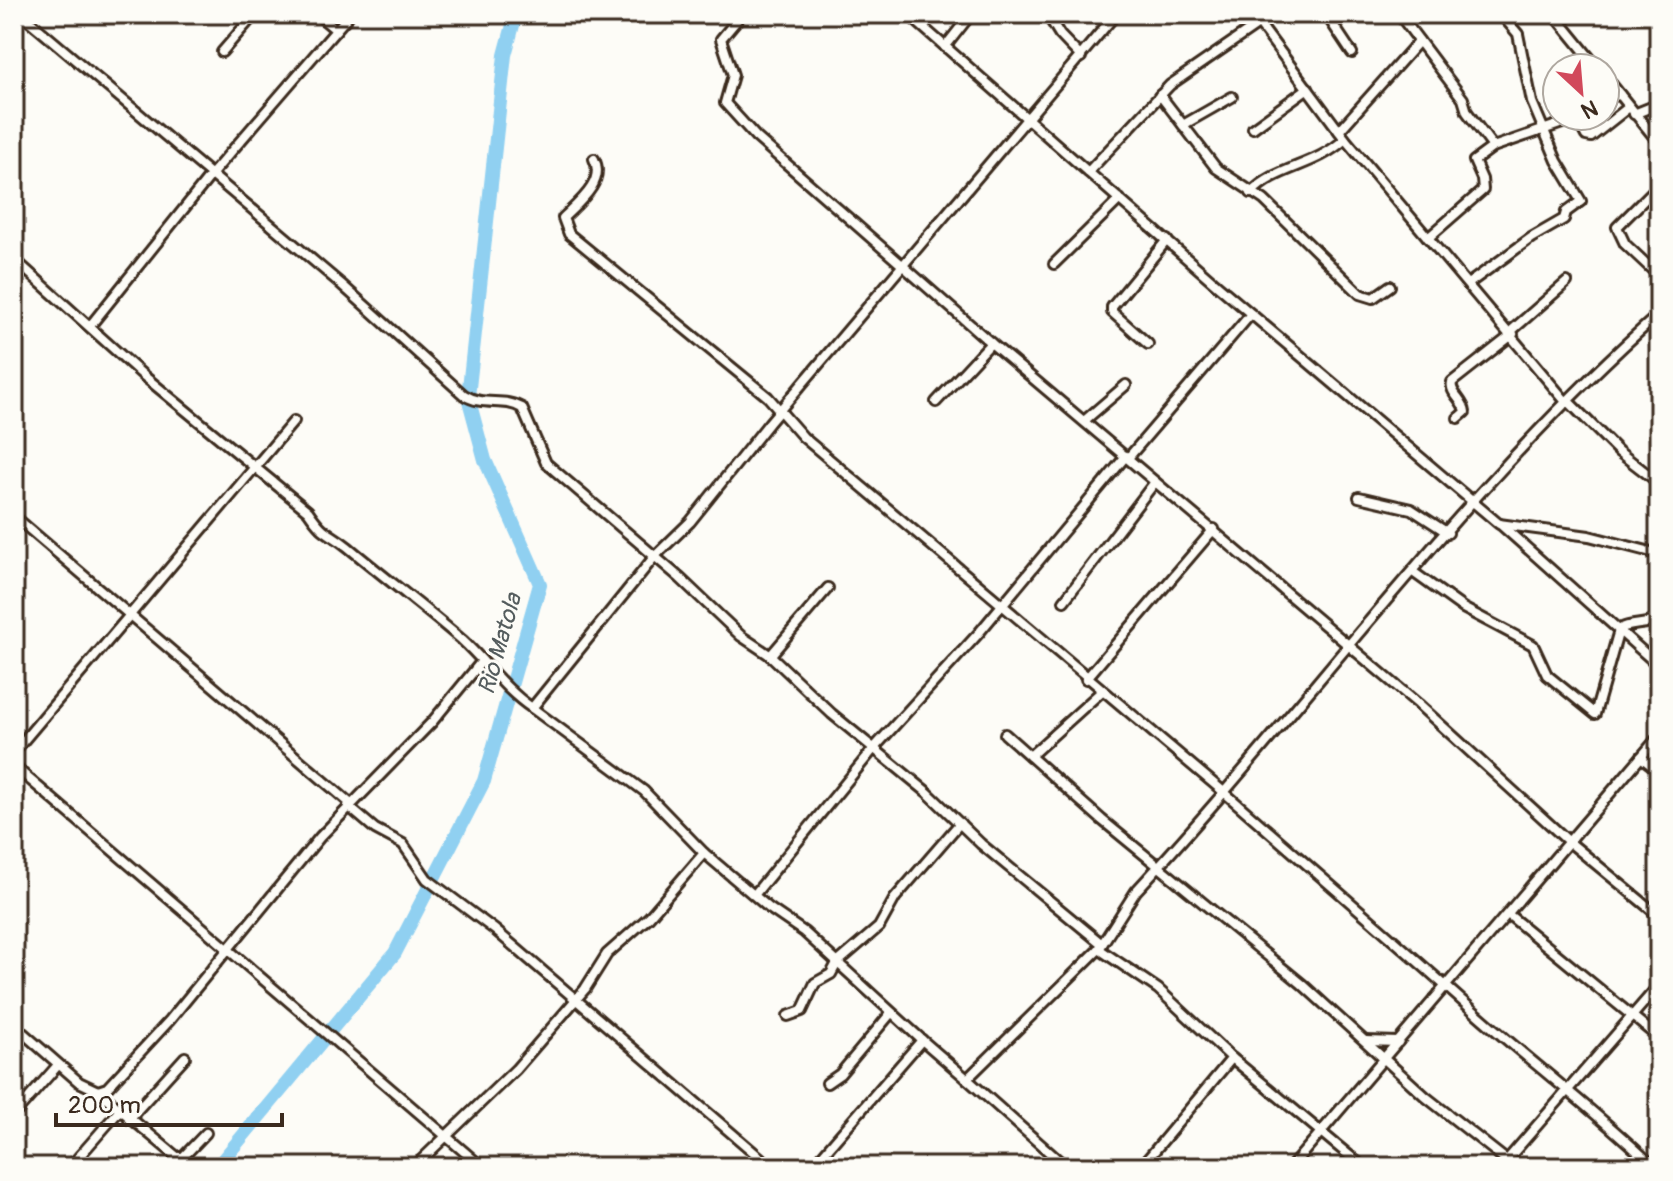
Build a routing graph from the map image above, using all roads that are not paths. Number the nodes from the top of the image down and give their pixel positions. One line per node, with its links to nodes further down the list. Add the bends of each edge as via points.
1 (21, 14): 43 (street)
2 (255, 14): 20 (street)
3 (317, 14): 17 (street)
4 (350, 14): 17 (street)
5 (742, 14): 51 (street, via 721,39 733,75 727,108)
6 (908, 14): 19 (street)
7 (971, 14): 19 (street)
8 (1047, 14): 23 (street)
9 (1116, 14): 23 (street)
10 (1252, 14): 16 (street)
11 (1273, 14): 16 (street)
12 (1326, 14): 22 (street)
13 (1399, 14): 18 (street)
14 (1501, 14): 32 (street, via 1524,49 1532,102)
15 (1554, 14): 21 (street)
16 (1260, 24): 24 (street); 25 (street)
17 (336, 30): 43 (street)
18 (1419, 41): 36 (street); 40 (street)
19 (948, 45): 31 (street)
20 (222, 52)
21 (1585, 52)
22 (1352, 53)
23 (1081, 57): 31 (street)
24 (1308, 88): 34 (street); 36 (street)
25 (1160, 95): 33 (street); 42 (street)
26 (1621, 96): 29 (street)
27 (1232, 97): 33 (street)
28 (1659, 104): 29 (street)
29 (1632, 110): 30 (street); 39 (street)
30 (1621, 117)
31 (1029, 119): 42 (street); 51 (street)
32 (1541, 121)
33 (1183, 125): 45 (street, via 1216,168)
34 (1253, 128)
35 (1541, 128): 40 (street)
36 (1339, 131): 38 (street)
37 (1546, 132): 54 (street, via 1581,201 1564,219)
38 (1345, 139): 45 (street, via 1326,156 1274,176); 47 (street)
39 (1659, 143)
40 (1493, 147): 47 (street, via 1474,161 1483,190)
41 (594, 159): 67 (street, via 596,180 563,218 564,228 768,397)
42 (1088, 172): 46 (street)
43 (211, 175): 59 (street); 82 (street, via 464,395 522,408 546,463)
44 (1659, 185): 52 (street, via 1617,227 1625,244)
45 (1251, 193): 55 (street, via 1367,299)
46 (1120, 199): 48 (street); 50 (street)
47 (1428, 238): 54 (street)
48 (1167, 240): 56 (street); 63 (street, via 1112,307)
49 (14, 259): 59 (street)
50 (1054, 264)
51 (905, 265): 62 (street); 67 (street)
52 (1659, 276)
53 (1567, 282): 61 (street)
54 (1468, 284): 61 (street)
55 (1390, 286)
56 (1251, 314): 71 (street); 76 (street)
57 (1659, 314): 58 (street)
58 (1648, 324): 60 (street); 66 (street)
59 (90, 326): 72 (street)
60 (1659, 332)
61 (1511, 333): 66 (street); 68 (street, via 1452,382 1465,412)
62 (991, 343): 65 (street); 70 (street)
63 (1148, 344)
64 (1126, 385): 70 (street)
65 (936, 402)
66 (1568, 402): 74 (street); 76 (street)
67 (779, 412): 82 (street, via 690,522); 86 (street)
68 (1458, 418)
69 (294, 421): 72 (street)
70 (1084, 421): 71 (street)
71 (1127, 457): 73 (street); 86 (street)
72 (257, 468): 87 (street); 92 (street, via 308,511 325,534 429,612)
73 (1155, 482): 79 (street); 85 (street)
74 (1659, 483)
75 (1359, 497): 80 (street, via 1411,509)
76 (1474, 501): 78 (street); 80 (street)
77 (14, 516): 87 (street)
78 (1499, 524): 81 (street, via 1589,536); 89 (street)
79 (1214, 529): 90 (street); 94 (street)
80 (1448, 533): 83 (street)
81 (1659, 554)
82 (655, 556): 91 (street); 96 (street)
83 (1413, 572): 89 (street, via 1463,608 1533,645 1547,675 1595,714); 90 (street)
84 (828, 588): 91 (street)
85 (1064, 601)
86 (1002, 604): 94 (street); 99 (street)
87 (131, 614): 100 (street); 106 (street)
88 (1659, 619): 89 (street)
89 (1619, 630): 93 (street)
90 (1350, 646): 105 (street); 108 (street)
91 (770, 656): 99 (street)
92 (482, 661): 96 (street, via 499,683); 106 (street, via 432,722)
93 (1659, 666)
94 (1086, 679): 95 (street)
95 (1102, 691): 101 (street); 105 (street)
96 (532, 708): 109 (street, via 644,791)
97 (1005, 734): 101 (street)
98 (1659, 736): 102 (street)
99 (875, 747): 107 (street); 111 (street)
100 (14, 752)
101 (1030, 756): 110 (street)
102 (1641, 757): 104 (street); 108 (street)
103 (14, 766): 117 (street)
104 (1659, 771)
105 (1225, 793): 110 (street); 119 (street)
106 (349, 805): 117 (street); 121 (street, via 375,829 403,844 427,879)
107 (960, 823): 114 (street); 118 (street, via 895,898 882,923)
108 (1568, 841): 112 (street); 113 (street)
109 (704, 853): 111 (street); 121 (street, via 649,917 607,954)
110 (1160, 865): 115 (street); 128 (street)
111 (755, 894): 118 (street)
112 (1509, 915): 119 (street); 124 (street)
113 (1659, 916)
114 (1094, 935): 115 (street); 116 (street)
115 (1108, 936): 116 (street)
116 (1100, 947): 131 (street, via 1158,989); 134 (street)
117 (227, 951): 137 (street, via 140,1054); 143 (street)
118 (837, 963): 122 (street); 123 (street, via 831,974 815,983 804,1008)
119 (1448, 985): 129 (street); 136 (street)
120 (1659, 985): 124 (street)
121 (574, 999): 143 (street, via 485,1101); 150 (street)
122 (891, 1013): 127 (street); 135 (street)
123 (788, 1016)
124 (1633, 1016): 126 (street); 136 (street)
125 (14, 1025): 133 (street)
126 (1659, 1038)
127 (922, 1040): 134 (street); 151 (street)
128 (1366, 1041): 129 (street); 132 (street)
129 (1398, 1042): 132 (street)
130 (185, 1057): 140 (street)
131 (1232, 1058): 141 (street); 152 (street)
132 (1383, 1059): 141 (street); 145 (street)
133 (58, 1065): 137 (street); 139 (street)
134 (967, 1079): 146 (street)
135 (827, 1083)
136 (1569, 1089): 145 (street); 156 (street)
137 (98, 1091): 138 (street)
138 (119, 1111): 140 (street); 147 (street)
139 (14, 1115)
140 (129, 1119): 144 (street)
141 (1323, 1132): 153 (street); 154 (street)
142 (206, 1133): 144 (street)
143 (444, 1135): 148 (street); 149 (street)
144 (180, 1162)
145 (1504, 1164): 155 (street)
146 (1062, 1166)
147 (70, 1167)
148 (414, 1167)
149 (482, 1167)
150 (771, 1167)
151 (812, 1167)
152 (1141, 1167)
153 (1291, 1167)
154 (1363, 1167)
155 (1515, 1167)
156 (1654, 1167)

